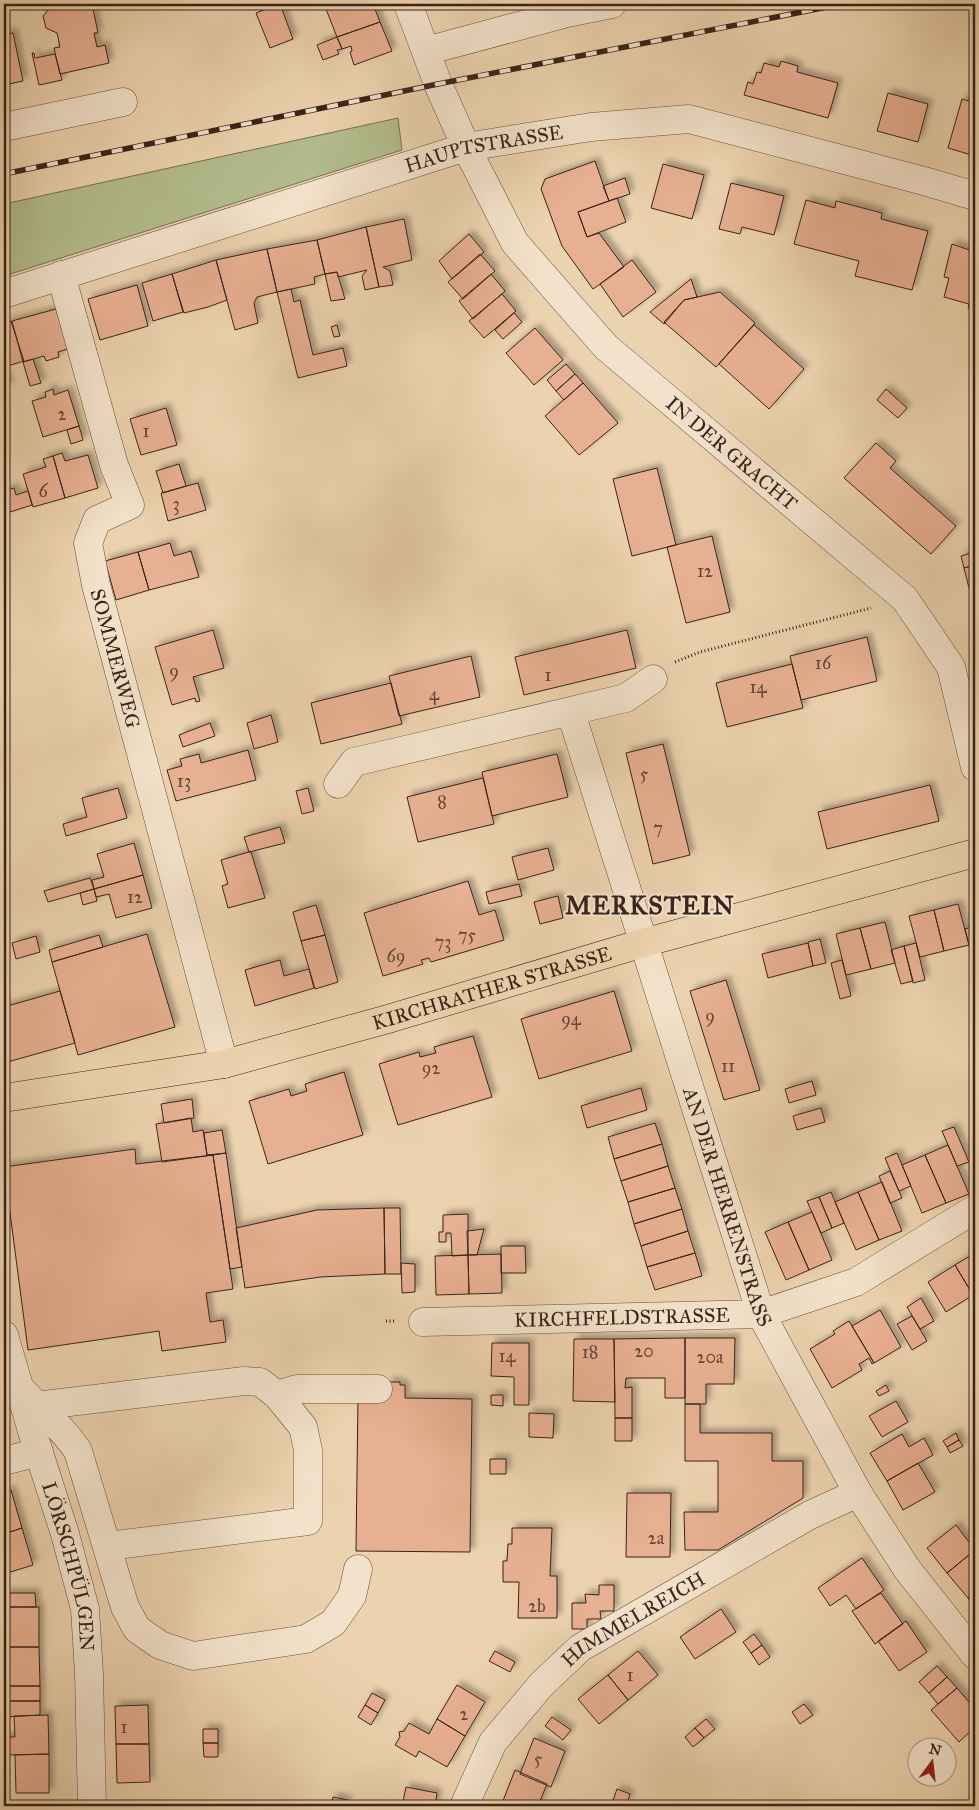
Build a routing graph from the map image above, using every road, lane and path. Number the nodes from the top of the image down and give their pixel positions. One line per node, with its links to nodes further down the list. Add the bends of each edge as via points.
1 (408, 4): 3 (street, IN DER GRACHT)
2 (612, 4): 3 (street)
3 (426, 51): 6 (street, IN DER GRACHT)
4 (123, 102): 5 (street)
5 (4, 127)
6 (466, 147): 7 (street, HAUPTSTRASSE, via 590,127 689,119); 8 (street, HAUPTSTRASSE); 10 (street, IN DER GRACHT, via 515,243 606,347)
7 (975, 196)
8 (61, 275): 9 (street, HAUPTSTRASSE); 17 (street, SOMMERWEG, via 114,464 130,505 97,520 88,543 96,585)
9 (4, 294)
10 (905, 599): 11 (path, via 700,652 671,663); 13 (street, IN DER GRACHT, via 951,666)
11 (653, 679): 12 (street, via 626,698)
12 (571, 713): 14 (street, via 354,762); 16 (street, AN DER HERRENSTRASS)
13 (975, 767)
14 (338, 784)
15 (975, 853): 16 (main road, KIRCHRATHER STRASSE)
16 (643, 943): 17 (main road, KIRCHRATHER STRASSE); 20 (street, AN DER HERRENSTRASS)
17 (224, 1064): 18 (main road, KIRCHRATHER STRASSE)
18 (4, 1098)
19 (975, 1209): 20 (street, KIRCHFELDSTRASSE, via 856,1282)
20 (761, 1314): 21 (street, KIRCHFELDSTRASSE); 29 (street, AN DER HERRENSTRASS)
21 (423, 1322)
22 (4, 1335): 23 (street, LÖRSCHPÜLGEN)
23 (18, 1386): 26 (street); 27 (street, LÖRSCHPÜLGEN)
24 (378, 1389): 25 (street, via 296,1389)
25 (277, 1395): 26 (street, via 260,1382 244,1382); 30 (street, via 303,1427 308,1450 308,1521)
26 (36, 1406): 30 (street, via 68,1434 78,1451)
27 (39, 1452): 28 (street); 33 (street, LÖRSCHPÜLGEN, via 66,1534 85,1609)
28 (4, 1461)
29 (858, 1493): 32 (street, AN DER HERRENSTRASS, via 907,1569); 34 (street, HIMMELREICH, via 810,1515 580,1648 541,1685 493,1742)
30 (108, 1546): 31 (street, via 125,1607 137,1628 160,1645 193,1656 306,1639 333,1623 352,1596)
31 (358, 1569)
32 (975, 1655)
33 (92, 1806)
34 (464, 1806)

